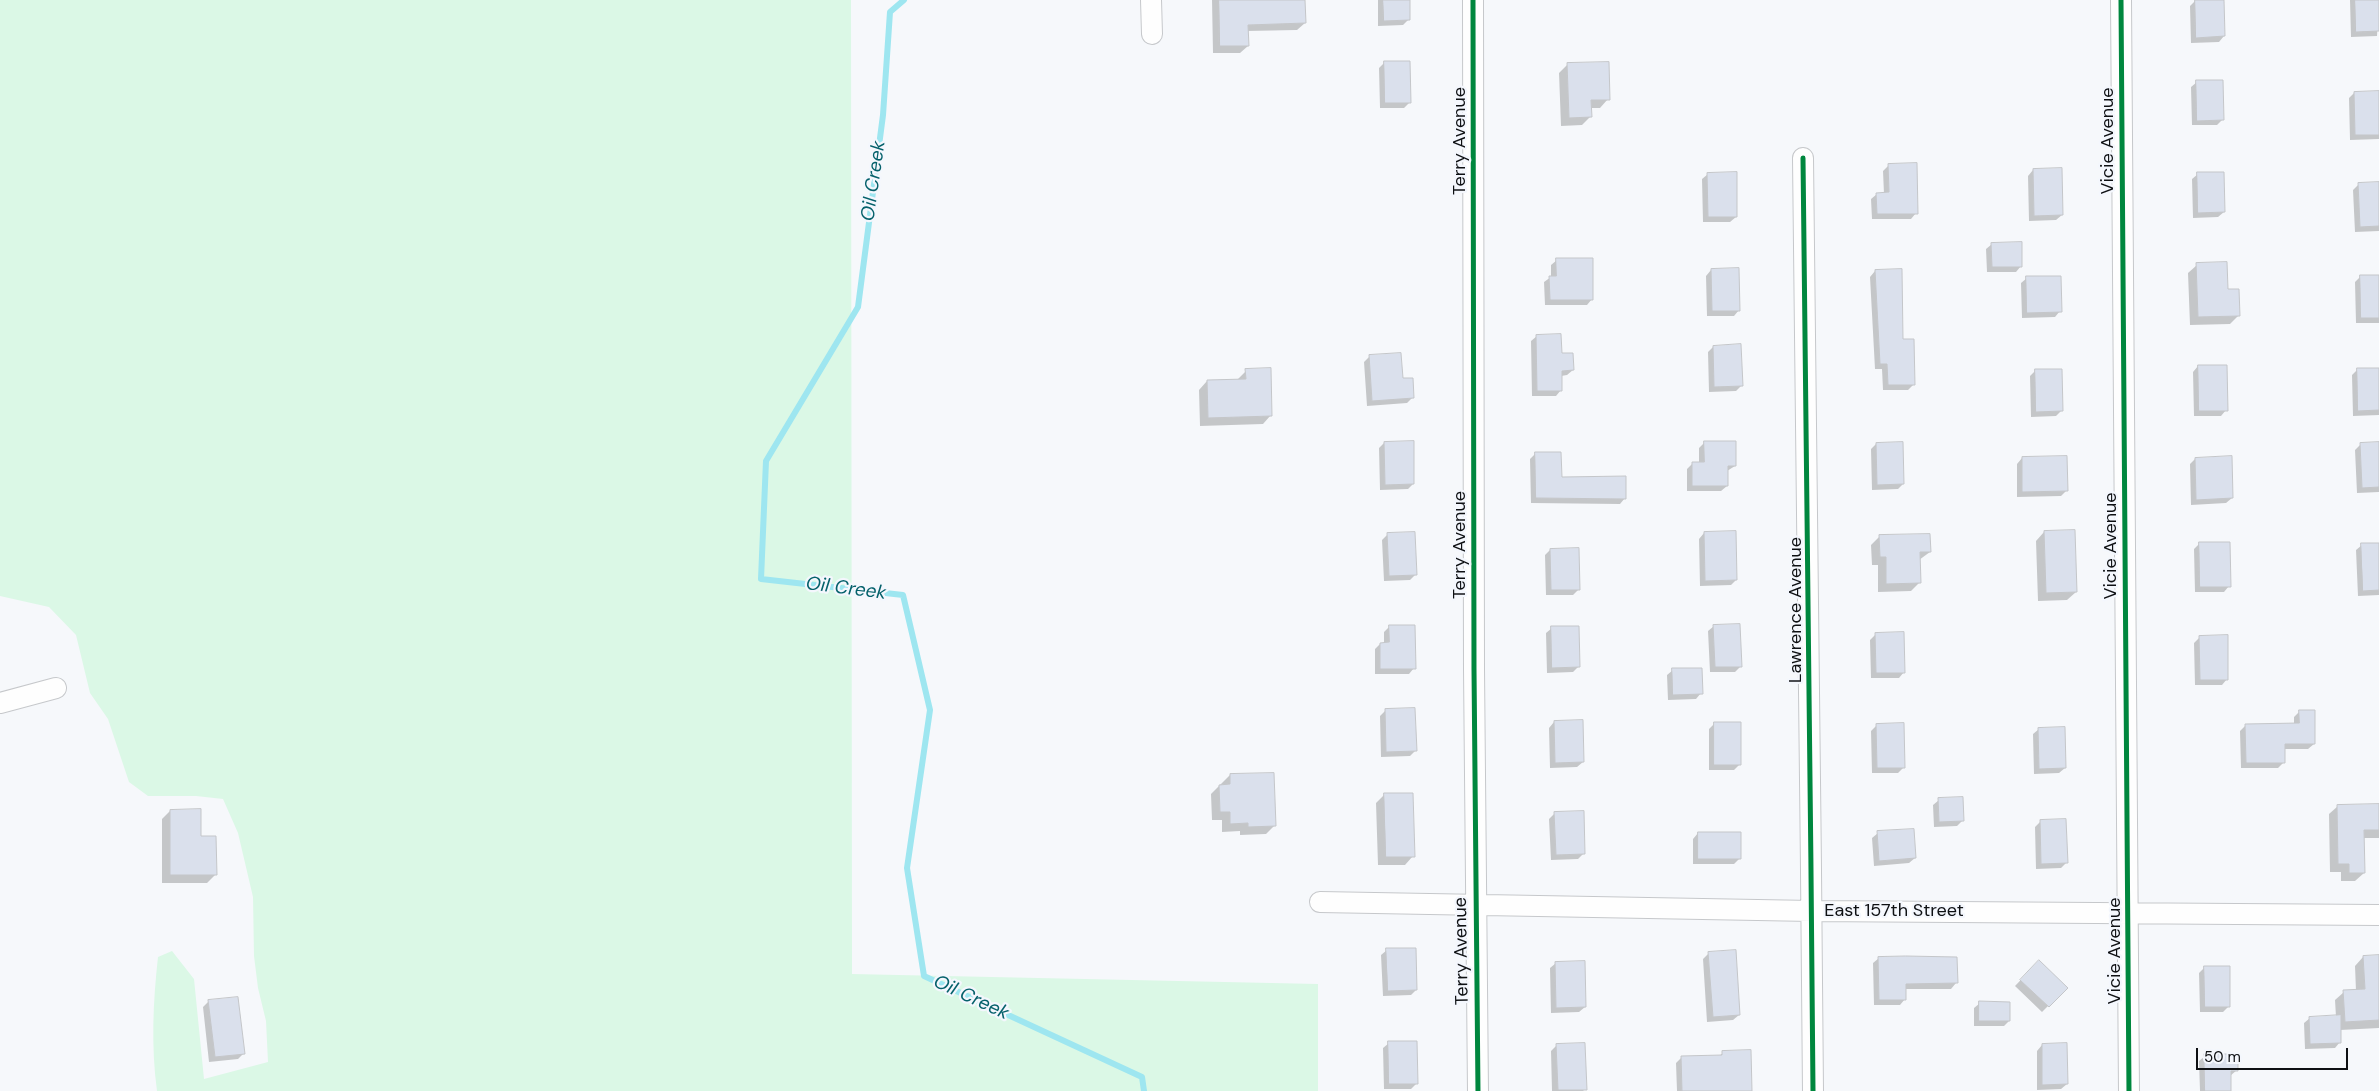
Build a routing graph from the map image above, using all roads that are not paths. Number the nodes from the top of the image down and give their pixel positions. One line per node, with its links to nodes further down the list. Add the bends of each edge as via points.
1 (1151, 0): 4 (street)
2 (1473, 0): 9 (street, Terry Avenue)
3 (2121, 0): 11 (street, Vicie Avenue)
4 (1152, 34)
5 (1803, 158): 10 (street, Lawrence Avenue)
6 (56, 688): 7 (street)
7 (0, 703)
8 (1320, 902): 9 (street, East 157th Street)
9 (1476, 904): 10 (street, East 157th Street); 13 (street, Terry Avenue)
10 (1812, 911): 11 (street, East 157th Street); 14 (street, Lawrence Avenue)
11 (2128, 913): 12 (street, East 157th Street); 15 (street, Vicie Avenue)
12 (2379, 914)
13 (1478, 1091)
14 (1813, 1091)
15 (2129, 1091)

